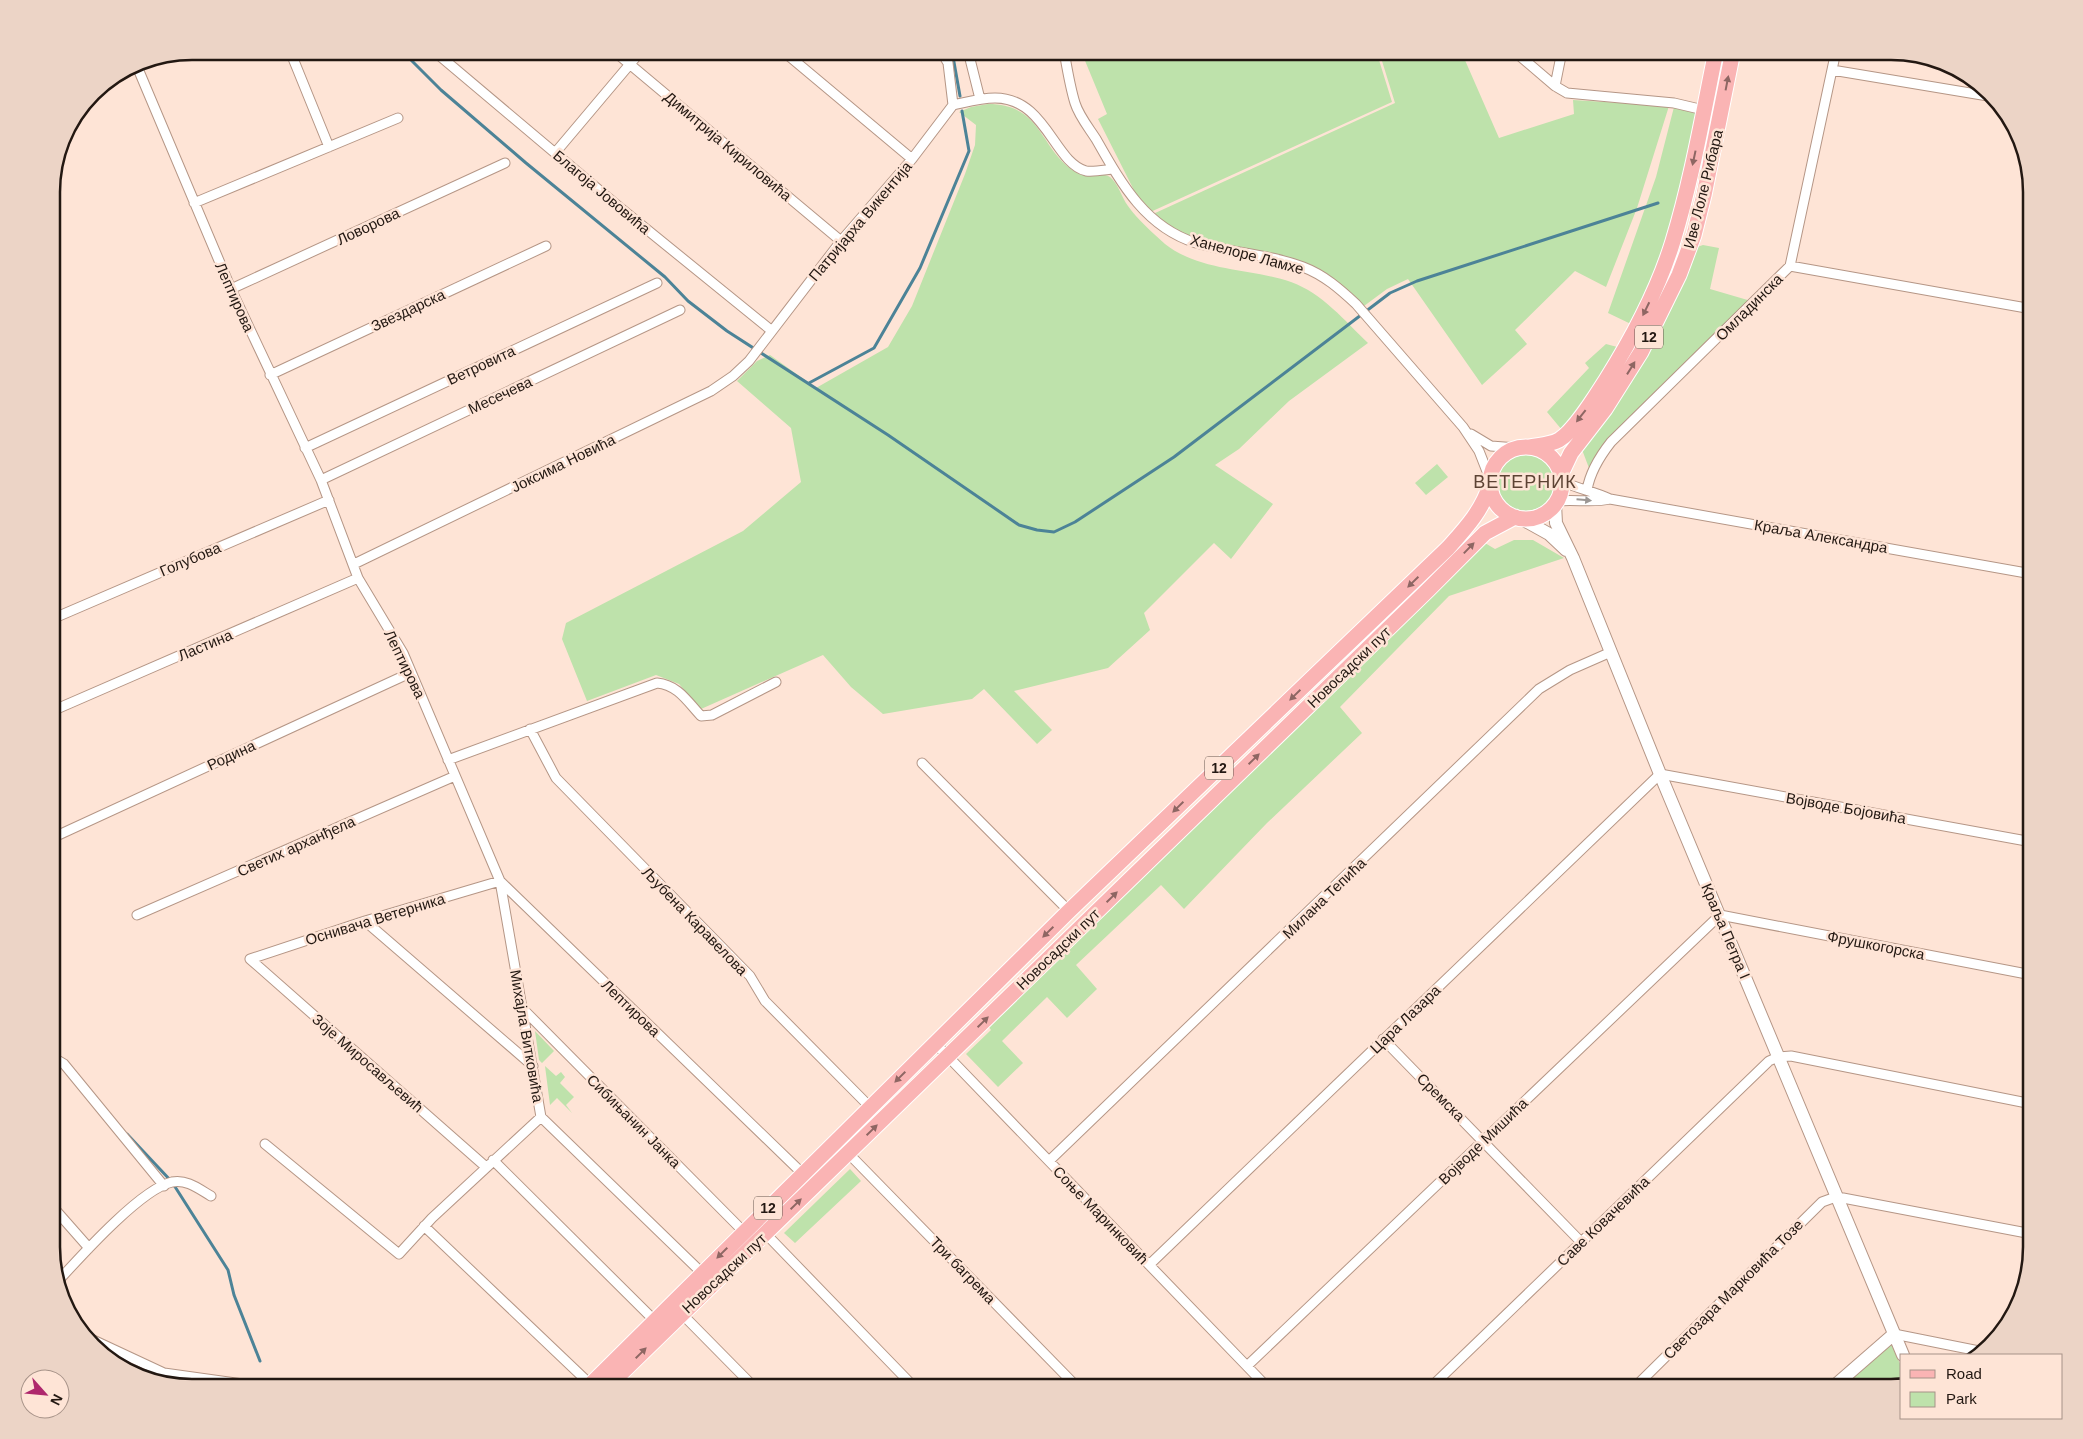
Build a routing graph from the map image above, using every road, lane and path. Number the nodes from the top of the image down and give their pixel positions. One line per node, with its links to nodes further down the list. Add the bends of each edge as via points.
1 (294, 60): 24 (street)
2 (445, 60): 25 (street, Благоја Јововића)
3 (625, 60): 14 (street, Димитрија Кириловића)
4 (633, 60): 14 (street)
5 (794, 60): 26 (street)
6 (946, 60): 20 (street)
7 (970, 60): 19 (street)
8 (1066, 60): 28 (street, Ханелоре Ламхе, via 1076,104)
9 (1525, 60): 17 (street)
10 (1560, 60): 17 (street)
11 (1714, 60): 21 (main road, Иве Лоле Рибара / 12)
12 (1731, 60): 22 (main road, Иве Лоле Рибара / 12, one-way to 12)
13 (1834, 60): 15 (street, Омладинска)
14 (630, 64): 25 (street); 30 (street, Димитрија Кириловића)
15 (1832, 70): 18 (street); 32 (street, Омладинска)
16 (139, 71): 29 (street, Лептирова)
17 (1555, 86): 21 (street, via 1578,95 1674,103)
18 (1980, 95)
19 (980, 100): 20 (street); 28 (street, via 996,98 1026,108 1076,166 1092,171)
20 (953, 105): 26 (street, Патријарха Викентија)
21 (1704, 110): 22 (street); 41 (main road, Иве Лоле Рибара / 12, one-way to 41, via 1674,241 1627,346 1592,402 1567,433 1558,440)
22 (1721, 115): 43 (main road, Иве Лоле Рибара / 12, one-way to 22, via 1571,453 1605,409 1670,296 1694,236)
23 (398, 118): 24 (street)
24 (329, 147): 29 (street)
25 (555, 153): 37 (street, Благоја Јововића)
26 (912, 159): 30 (street, Патријарха Викентија)
27 (505, 163): 34 (street, Ловорова)
28 (1113, 169): 40 (street, Ханелоре Ламхе, via 1134,201 1177,235 1285,261 1305,268 1338,287)
29 (194, 203): 34 (street, Лептирова)
30 (841, 241): 37 (street, Патријарха Викентија)
31 (546, 246): 39 (street, Звездарска)
32 (1790, 266): 35 (street); 46 (street, Омладинска, via 1611,442 1598,460)
33 (657, 283): 42 (street, Ветровита)
34 (231, 290): 39 (street, Лептирова)
35 (2023, 307)
36 (680, 310): 44 (street, Месечева)
37 (772, 330): 38 (street, Патријарха Викентија)
38 (757, 350): 52 (street, Јоксима Новића, via 733,376 711,391)
39 (270, 375): 42 (street, Лептирова)
40 (1463, 427): 41 (street, Ханелоре Ламхе, via 1485,444); 45 (street, Ханелоре Ламхе, via 1479,451)
41 (1523, 447): 43 (main road, via 1542,450 1552,457); 45 (main road, 12, via 1505,453 1497,462)
42 (305, 448): 44 (street, Лептирова)
43 (1561, 477): 46 (street, via 1576,488); 49 (main road, 12, via 1561,491)
44 (321, 480): 48 (street, Лептирова)
45 (1490, 482): 50 (main road, via 1493,497 1500,508); 68 (main road, Новосадски пут / 12, one-way to 68, via 1478,512 1448,548)
46 (1588, 490): 47 (street)
47 (1610, 499): 49 (street, one-way to 47, via 1573,499); 53 (street, Краља Александра)
48 (329, 500): 52 (street, Лептирова); 55 (street, Голубова)
49 (1556, 503): 50 (main road, 12, via 1540,516); 51 (street, Краља Петра I, via 1556,523)
50 (1519, 518): 51 (street, via 1549,534); 77 (main road, Новосадски пут / 12, one-way to 50, via 1476,541 1491,528)
51 (1573, 558): 56 (street, Краља Петра I)
52 (354, 564): 54 (street, Лептирова)
53 (2023, 572)
54 (358, 578): 57 (street, Лептирова, via 403,653); 59 (street, Ластина)
55 (60, 616)
56 (1611, 652): 63 (street, Краља Петра I); 87 (street, Милана Тепића, via 1570,670 1539,689)
57 (410, 673): 61 (street, Лептирова); 65 (street, Родина)
58 (776, 682): 60 (street, via 712,715 701,716 675,688 657,683)
59 (60, 708)
60 (530, 729): 61 (street); 82 (street, Љубена Каравелова, via 556,778 750,976 765,1000)
61 (448, 760): 64 (street, Лептирова)
62 (922, 763): 68 (street, Новосадски пут)
63 (1660, 774): 66 (street, Војводе Бојовића); 70 (street, Краља Петра I); 75 (street, Цара Лазара)
64 (455, 776): 67 (street, Лептирова); 69 (street, Светих арханђела)
65 (60, 834)
66 (2023, 840)
67 (500, 881): 71 (street, Оснивача Ветерника); 74 (street, Михајла Витковића); 89 (street, Лептирова)
68 (1069, 912): 76 (main road, Новосадски пут / 12, one-way to 76)
69 (137, 915)
70 (1720, 915): 73 (street, Фрушкогорска); 78 (street, Краља Петра I); 84 (street, Војводе Мишића)
71 (365, 921): 72 (street, Оснивача Ветерника); 80 (street)
72 (250, 960): 88 (street, Зоје Миросављевић)
73 (2023, 973)
74 (524, 1010): 80 (street, Михајла Витковића); 95 (street, Сибињанин Јанка)
75 (1383, 1039): 84 (street, Сремска); 100 (street, Цара Лазара)
76 (935, 1043): 77 (street, Соње Маринковић); 82 (main road, Новосадски пут / 12, one-way to 82)
77 (948, 1056): 86 (main road, Новосадски пут / 12, one-way to 77); 87 (street, Соње Маринковић)
78 (1778, 1057): 81 (street, via 1790,1056); 92 (street, Краља Петра I); 98 (street, Саве Ковачевића, via 1769,1061)
79 (60, 1062): 90 (street)
80 (533, 1066): 83 (street, Михајла Витковића)
81 (2023, 1102)
82 (870, 1107): 89 (main road, Новосадски пут / 12)
83 (541, 1116): 88 (street); 101 (street, Михајла Витковића)
84 (1483, 1141): 98 (street, Сремска); 109 (street, Војводе Мишића)
85 (265, 1144): 94 (street, via 399,1254)
86 (848, 1153): 97 (main road, Новосадски пут / 12, one-way to 86); 116 (street, Три багрема)
87 (1049, 1161): 100 (street, Соње Маринковић)
88 (490, 1163): 94 (street); 104 (street, Зоје Миросављевић)
89 (803, 1174): 95 (main road, Новосадски пут / 12)
90 (164, 1186): 91 (street, via 172,1182 189,1183); 99 (street, via 136,1205)
91 (211, 1196)
92 (1837, 1197): 96 (street); 105 (street, Краља Петра I); 119 (street, Светозара Марковића Тозе, via 1822,1202)
93 (60, 1215): 99 (street)
94 (424, 1226): 111 (street)
95 (744, 1232): 101 (main road, Новосадски пут / 12, one-way to 101)
96 (2023, 1232)
97 (766, 1234): 103 (main road, Новосадски пут / 12); 115 (street)
98 (1581, 1242): 118 (street, Саве Ковачевића)
99 (89, 1248): 102 (street)
100 (1149, 1264): 109 (street, Соње Маринковић)
101 (702, 1274): 104 (main road, Новосадски пут / 12)
102 (63, 1276)
103 (681, 1313): 113 (main road, Новосадски пут / 12, one-way to 103); 114 (street)
104 (654, 1320): 112 (main road, Новосадски пут / 12)
105 (1894, 1334): 107 (street); 108 (street, Краља Петра I); 120 (street)
106 (104, 1345): 110 (street, via 164,1373)
107 (1973, 1350)
108 (1903, 1354)
109 (1247, 1366): 117 (street, Соње Маринковић)
110 (200, 1379)
111 (582, 1379)
112 (596, 1379)
113 (615, 1379)
114 (745, 1379)
115 (906, 1379)
116 (1069, 1379)
117 (1259, 1379)
118 (1439, 1379)
119 (1643, 1379)
120 (1842, 1379)

